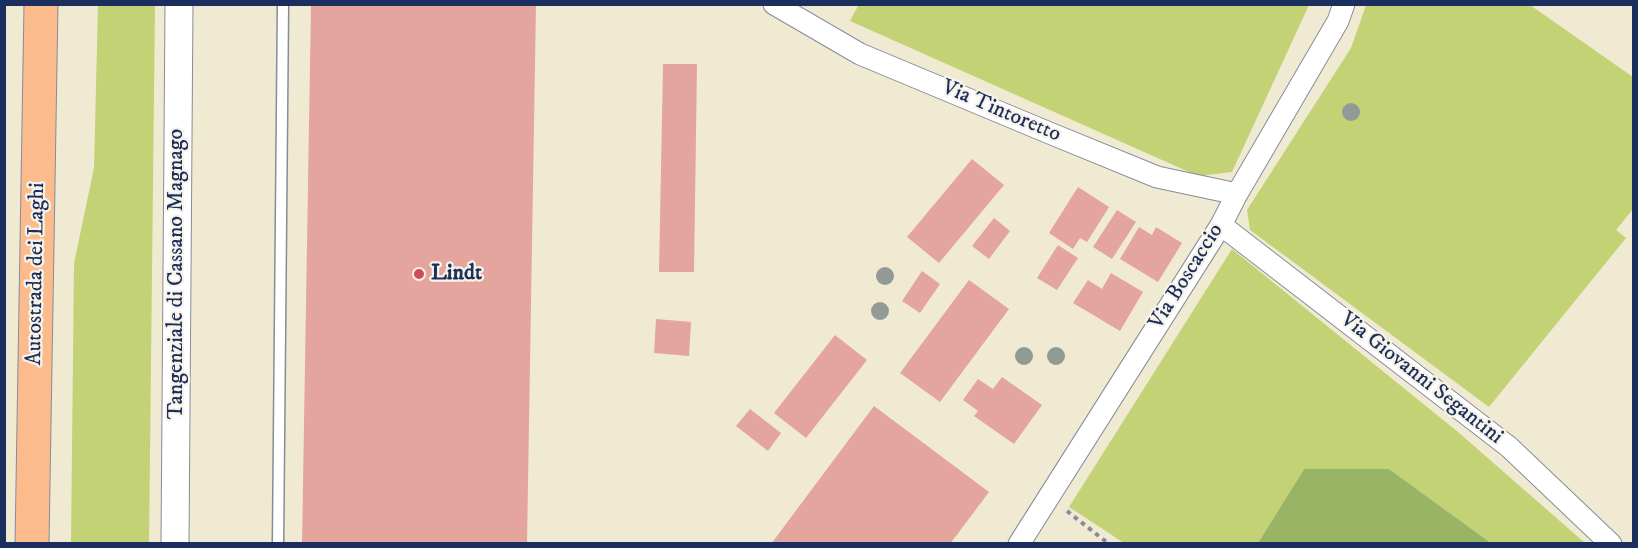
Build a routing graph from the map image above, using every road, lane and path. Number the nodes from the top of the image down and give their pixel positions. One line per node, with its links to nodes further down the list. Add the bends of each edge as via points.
1 (41, 4): 9 (highway, Autostrada dei Laghi)
2 (179, 4): 10 (street, Tangenziale di Cassano Magnago)
3 (283, 4): 11 (lane)
4 (774, 4): 6 (street, Via Tintoretto, via 860,54 1047,132 1157,177)
5 (1344, 4): 6 (street, Via Boscaccio, via 1338,21)
6 (1237, 194): 7 (street, Via Boscaccio)
7 (1221, 225): 8 (street, Via Boscaccio); 14 (street, Via Giovanni Segantini, via 1509,447)
8 (1048, 497): 12 (street, Via Boscaccio); 13 (path)
9 (32, 543)
10 (175, 543)
11 (278, 543)
12 (1019, 543)
13 (1109, 543)
14 (1611, 543)

